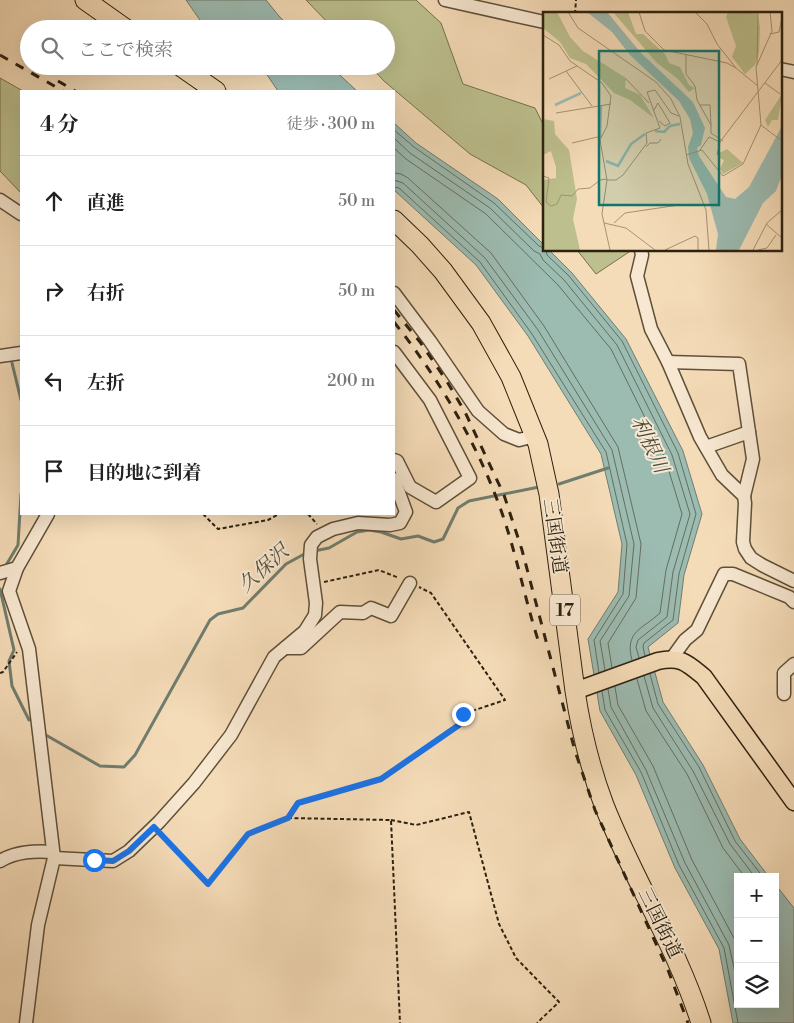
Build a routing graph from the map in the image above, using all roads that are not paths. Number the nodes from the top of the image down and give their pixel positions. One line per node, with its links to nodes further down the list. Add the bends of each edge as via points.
1 (85, 0): 3 (highway)
2 (445, 0): 4 (street)
3 (113, 20)
4 (543, 22)
5 (193, 75): 6 (highway)
6 (215, 90)
7 (0, 200): 8 (street)
8 (20, 213)
9 (395, 221): 17 (highway, 三国街道 / 17, via 443,271 481,323 511,377)
10 (641, 251): 15 (street, via 637,276 652,329)
11 (395, 294): 17 (street, via 478,411 504,434 519,440)
12 (20, 352): 14 (street)
13 (395, 353): 19 (street, via 430,400 470,478 436,502 410,487)
14 (0, 356)
15 (668, 362): 16 (street, via 739,364); 18 (street)
16 (749, 432): 18 (street); 21 (street, via 752,459)
17 (534, 436): 31 (highway, 三国街道 / 17, via 549,494)
18 (706, 447): 21 (street, via 722,475)
19 (395, 460)
20 (395, 482): 28 (street, via 406,512 400,522 390,525 358,523 333,529 311,544 315,615 305,631)
21 (744, 496): 25 (street, via 745,549 751,558)
22 (47, 515): 23 (street)
23 (17, 568): 24 (street); 34 (street, via 9,591 29,649)
24 (0, 573)
25 (794, 581)
26 (410, 583): 28 (street, via 391,616 371,608 363,613 340,612 301,648)
27 (794, 602): 29 (street, via 733,574 724,574 697,630)
28 (285, 648): 34 (street, via 274,657 231,735 194,783 129,851 113,861)
29 (665, 660): 31 (main road); 33 (main road, via 687,662 704,677)
30 (794, 664): 32 (street, via 784,673)
31 (581, 689): 37 (highway, 三国街道 / 17, via 580,722 604,804 680,966)
32 (784, 694)
33 (794, 802)
34 (54, 855): 35 (street, via 30,851); 36 (street, via 38,925)
35 (0, 861)
36 (26, 1023)
37 (701, 1023)

